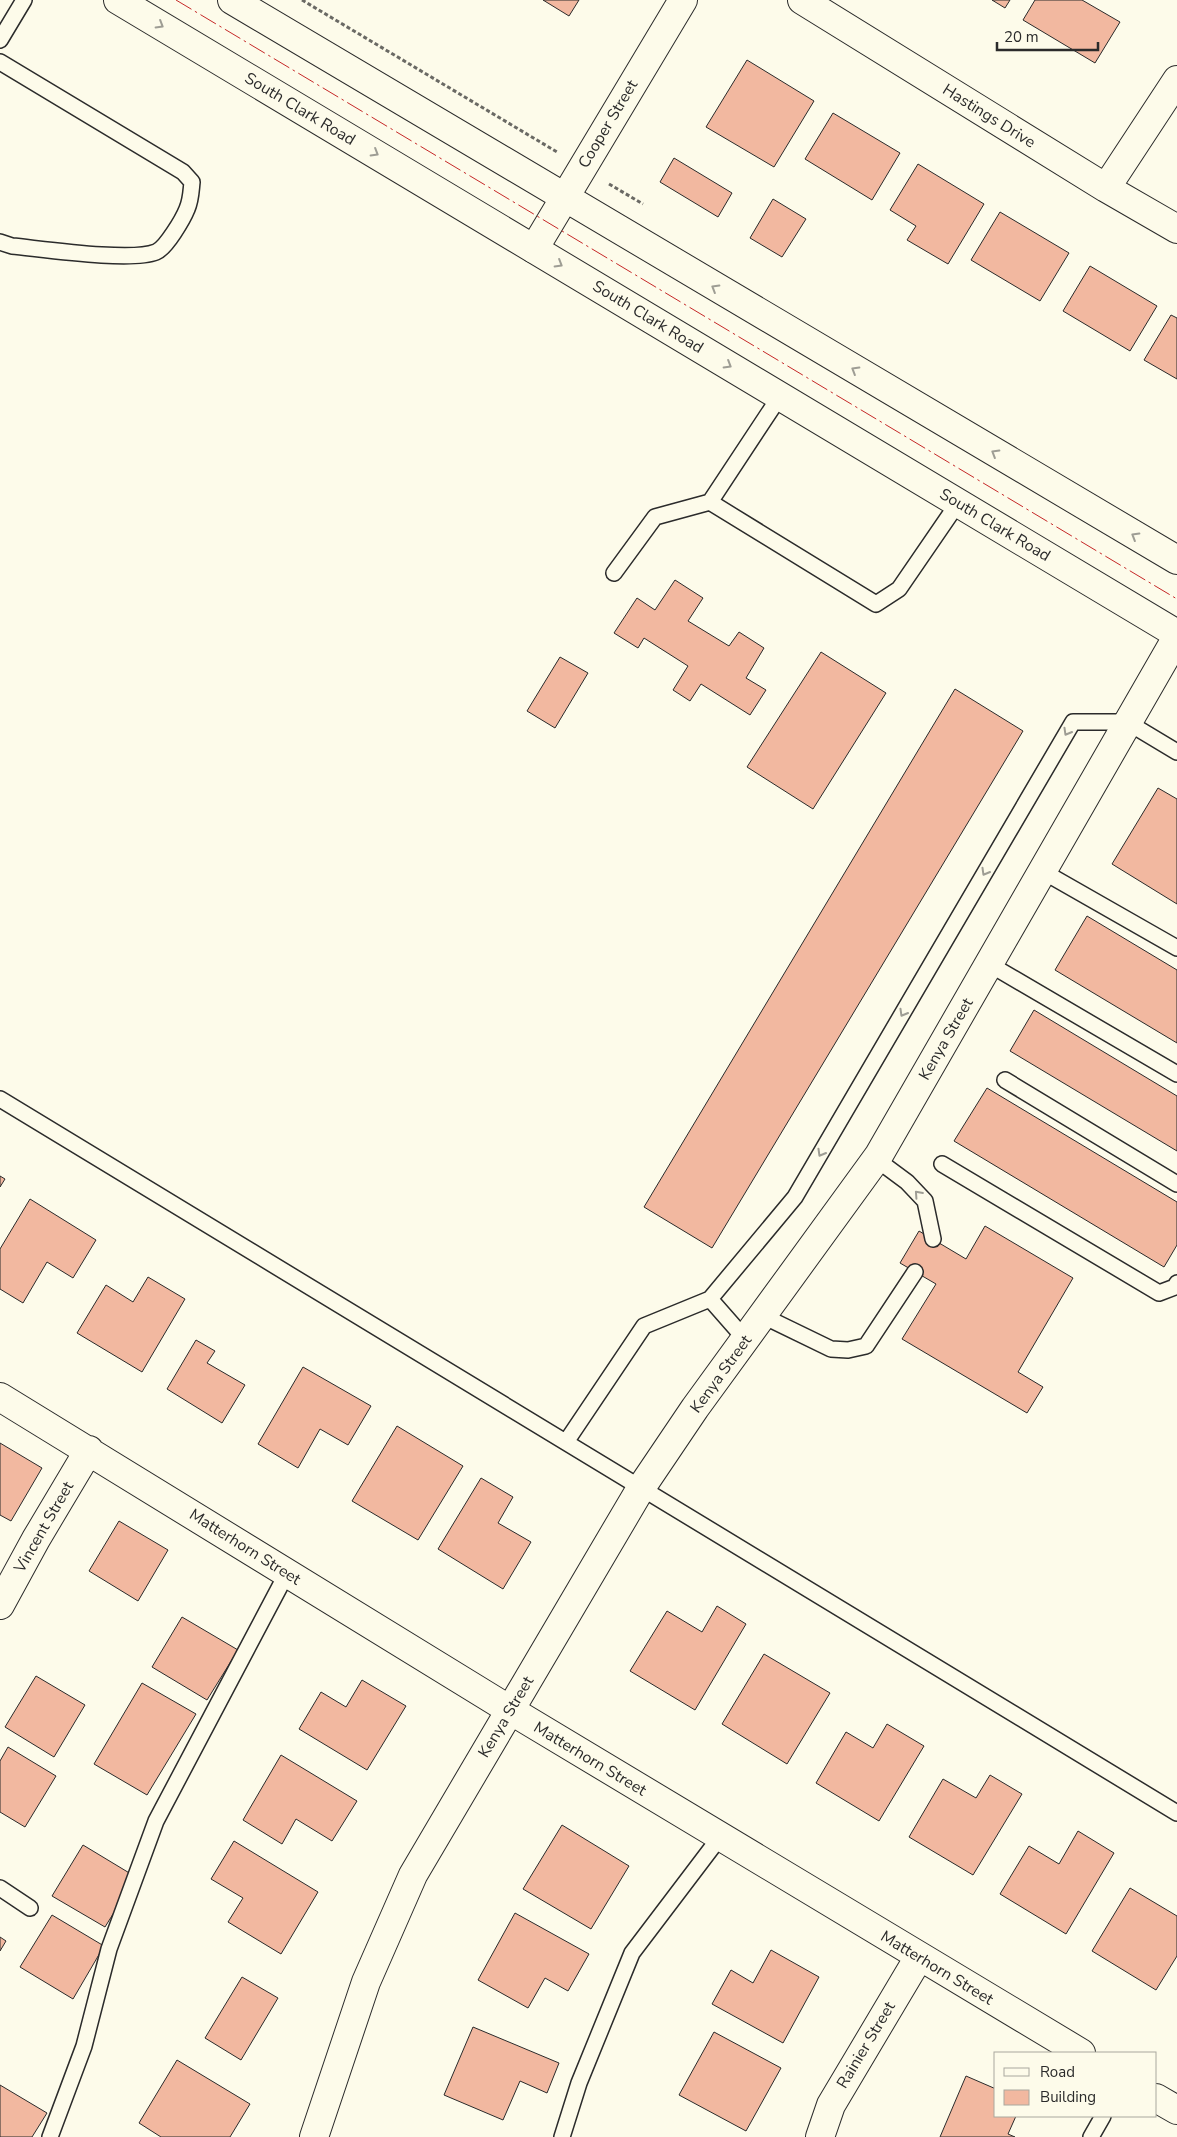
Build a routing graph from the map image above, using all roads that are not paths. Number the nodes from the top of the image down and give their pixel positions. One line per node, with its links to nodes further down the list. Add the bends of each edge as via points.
1 (24, 0): 6 (lane)
2 (118, 0): 13 (street, South Clark Road, one-way to 13)
3 (232, 0): 10 (street)
4 (683, 0): 10 (street, Cooper Street)
5 (802, 0): 9 (street, Hastings Drive)
6 (0, 40)
7 (0, 62): 12 (lane, via 183,172 192,182 187,210 157,252 118,256 12,246)
8 (1177, 80): 9 (street)
9 (1106, 188): 11 (street, Hastings Drive)
10 (564, 198): 13 (street, Cooper Street); 17 (street, one-way to 10)
11 (1177, 229)
12 (0, 242)
13 (534, 249): 14 (street, South Clark Road, one-way to 14)
14 (780, 396): 15 (lane); 16 (street, South Clark Road)
15 (710, 502): 16 (lane, via 876,604 899,589); 18 (lane, via 655,517)
16 (958, 503): 19 (street, South Clark Road)
17 (1177, 560)
18 (614, 573)
19 (1177, 636): 20 (street, Kenya Street)
20 (1127, 722): 21 (lane); 22 (street, Kenya Street); 34 (lane, one-way to 34, via 1073,722 795,1197)
21 (1177, 752)
22 (1042, 871): 23 (lane); 24 (street, Kenya Street)
23 (1177, 948)
24 (989, 964): 25 (lane); 28 (street, Kenya Street)
25 (1177, 1074)
26 (1005, 1080): 30 (lane)
27 (0, 1099): 38 (lane)
28 (876, 1159): 31 (lane, one-way to 28, via 925,1201 907,1182); 35 (street, Kenya Street)
29 (942, 1164): 33 (lane, via 1159,1293)
30 (1177, 1184)
31 (933, 1239)
32 (915, 1272): 35 (lane, via 866,1346 831,1349)
33 (1177, 1283)
34 (710, 1298): 36 (lane); 38 (lane, via 644,1326)
35 (764, 1316): 36 (street, Kenya Street)
36 (746, 1340): 40 (street, Kenya Street)
37 (0, 1397): 39 (street, Matterhorn Street)
38 (566, 1442): 40 (lane)
39 (89, 1450): 41 (street, Matterhorn Street); 42 (street, Vincent Street)
40 (641, 1488): 43 (street, Kenya Street); 44 (lane)
41 (287, 1573): 43 (street, Matterhorn Street); 53 (lane, via 156,1821 109,1949 84,2046)
42 (0, 1605)
43 (510, 1710): 45 (street, Matterhorn Street); 54 (street, Kenya Street, via 413,1875 366,1982)
44 (1177, 1813)
45 (720, 1837): 48 (street, Matterhorn Street); 55 (lane, via 632,1953 579,2083)
46 (0, 1888): 47 (lane)
47 (30, 1908)
48 (918, 1957): 49 (street, Matterhorn Street); 56 (street, Rainier Street, via 830,2106)
49 (1079, 2052)
50 (1157, 2099): 51 (street)
51 (1177, 2110)
52 (1102, 2117): 57 (lane)
53 (50, 2137)
54 (314, 2137)
55 (562, 2137)
56 (820, 2137)
57 (1091, 2137)

